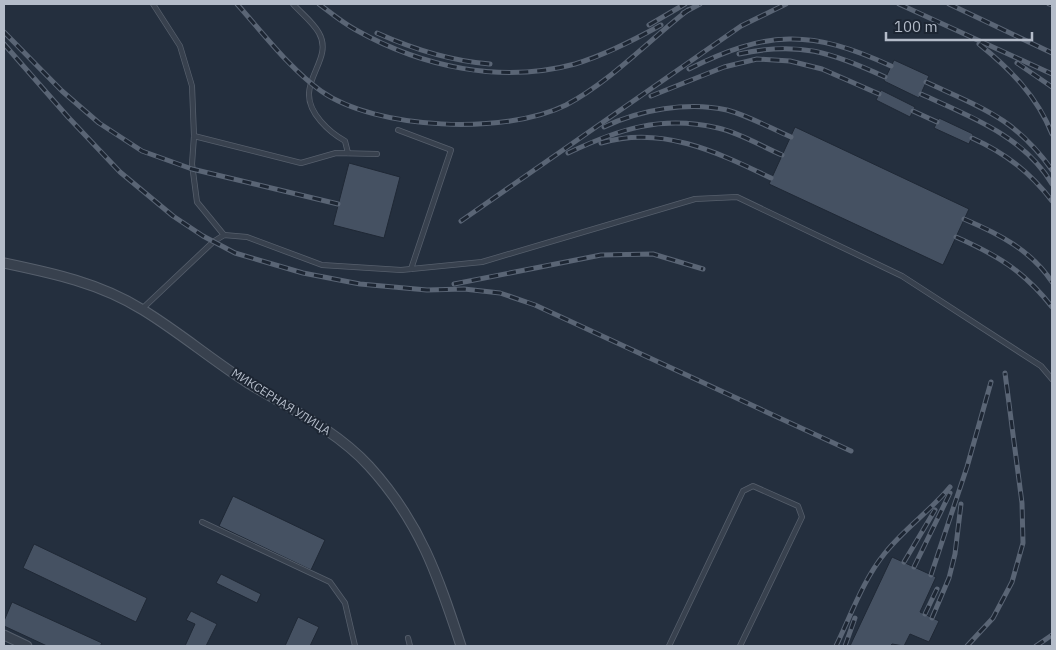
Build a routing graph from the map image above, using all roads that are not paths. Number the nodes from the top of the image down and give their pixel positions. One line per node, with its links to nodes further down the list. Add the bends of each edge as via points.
1 (153, 4): 4 (lane, via 180,46 192,86)
2 (293, 4): 5 (lane, via 320,34 323,54 309,93 313,110 330,132 345,141)
3 (398, 130): 9 (lane, via 450,150)
4 (194, 136): 5 (lane, via 301,163); 7 (lane, via 192,164 197,202)
5 (348, 153): 6 (lane)
6 (377, 154)
7 (224, 235): 9 (lane, via 247,237 322,266); 10 (lane)
8 (4, 262): 10 (street, МИКСЕРНАЯ УЛИЦА, via 72,278)
9 (412, 269): 11 (lane, via 482,262 695,199 737,198 902,276 1041,366)
10 (142, 309): 18 (street, МИКСЕРНАЯ УЛИЦА, via 246,382 340,439 369,466 398,502 422,540 438,576)
11 (1052, 379)
12 (202, 522): 16 (lane, via 330,582 345,603)
13 (4, 635): 15 (street)
14 (408, 638): 17 (lane)
15 (27, 646)
16 (355, 646)
17 (410, 646)
18 (461, 646)
19 (669, 646): 20 (lane, via 742,491 754,486 798,506 802,517)
20 (740, 646)

